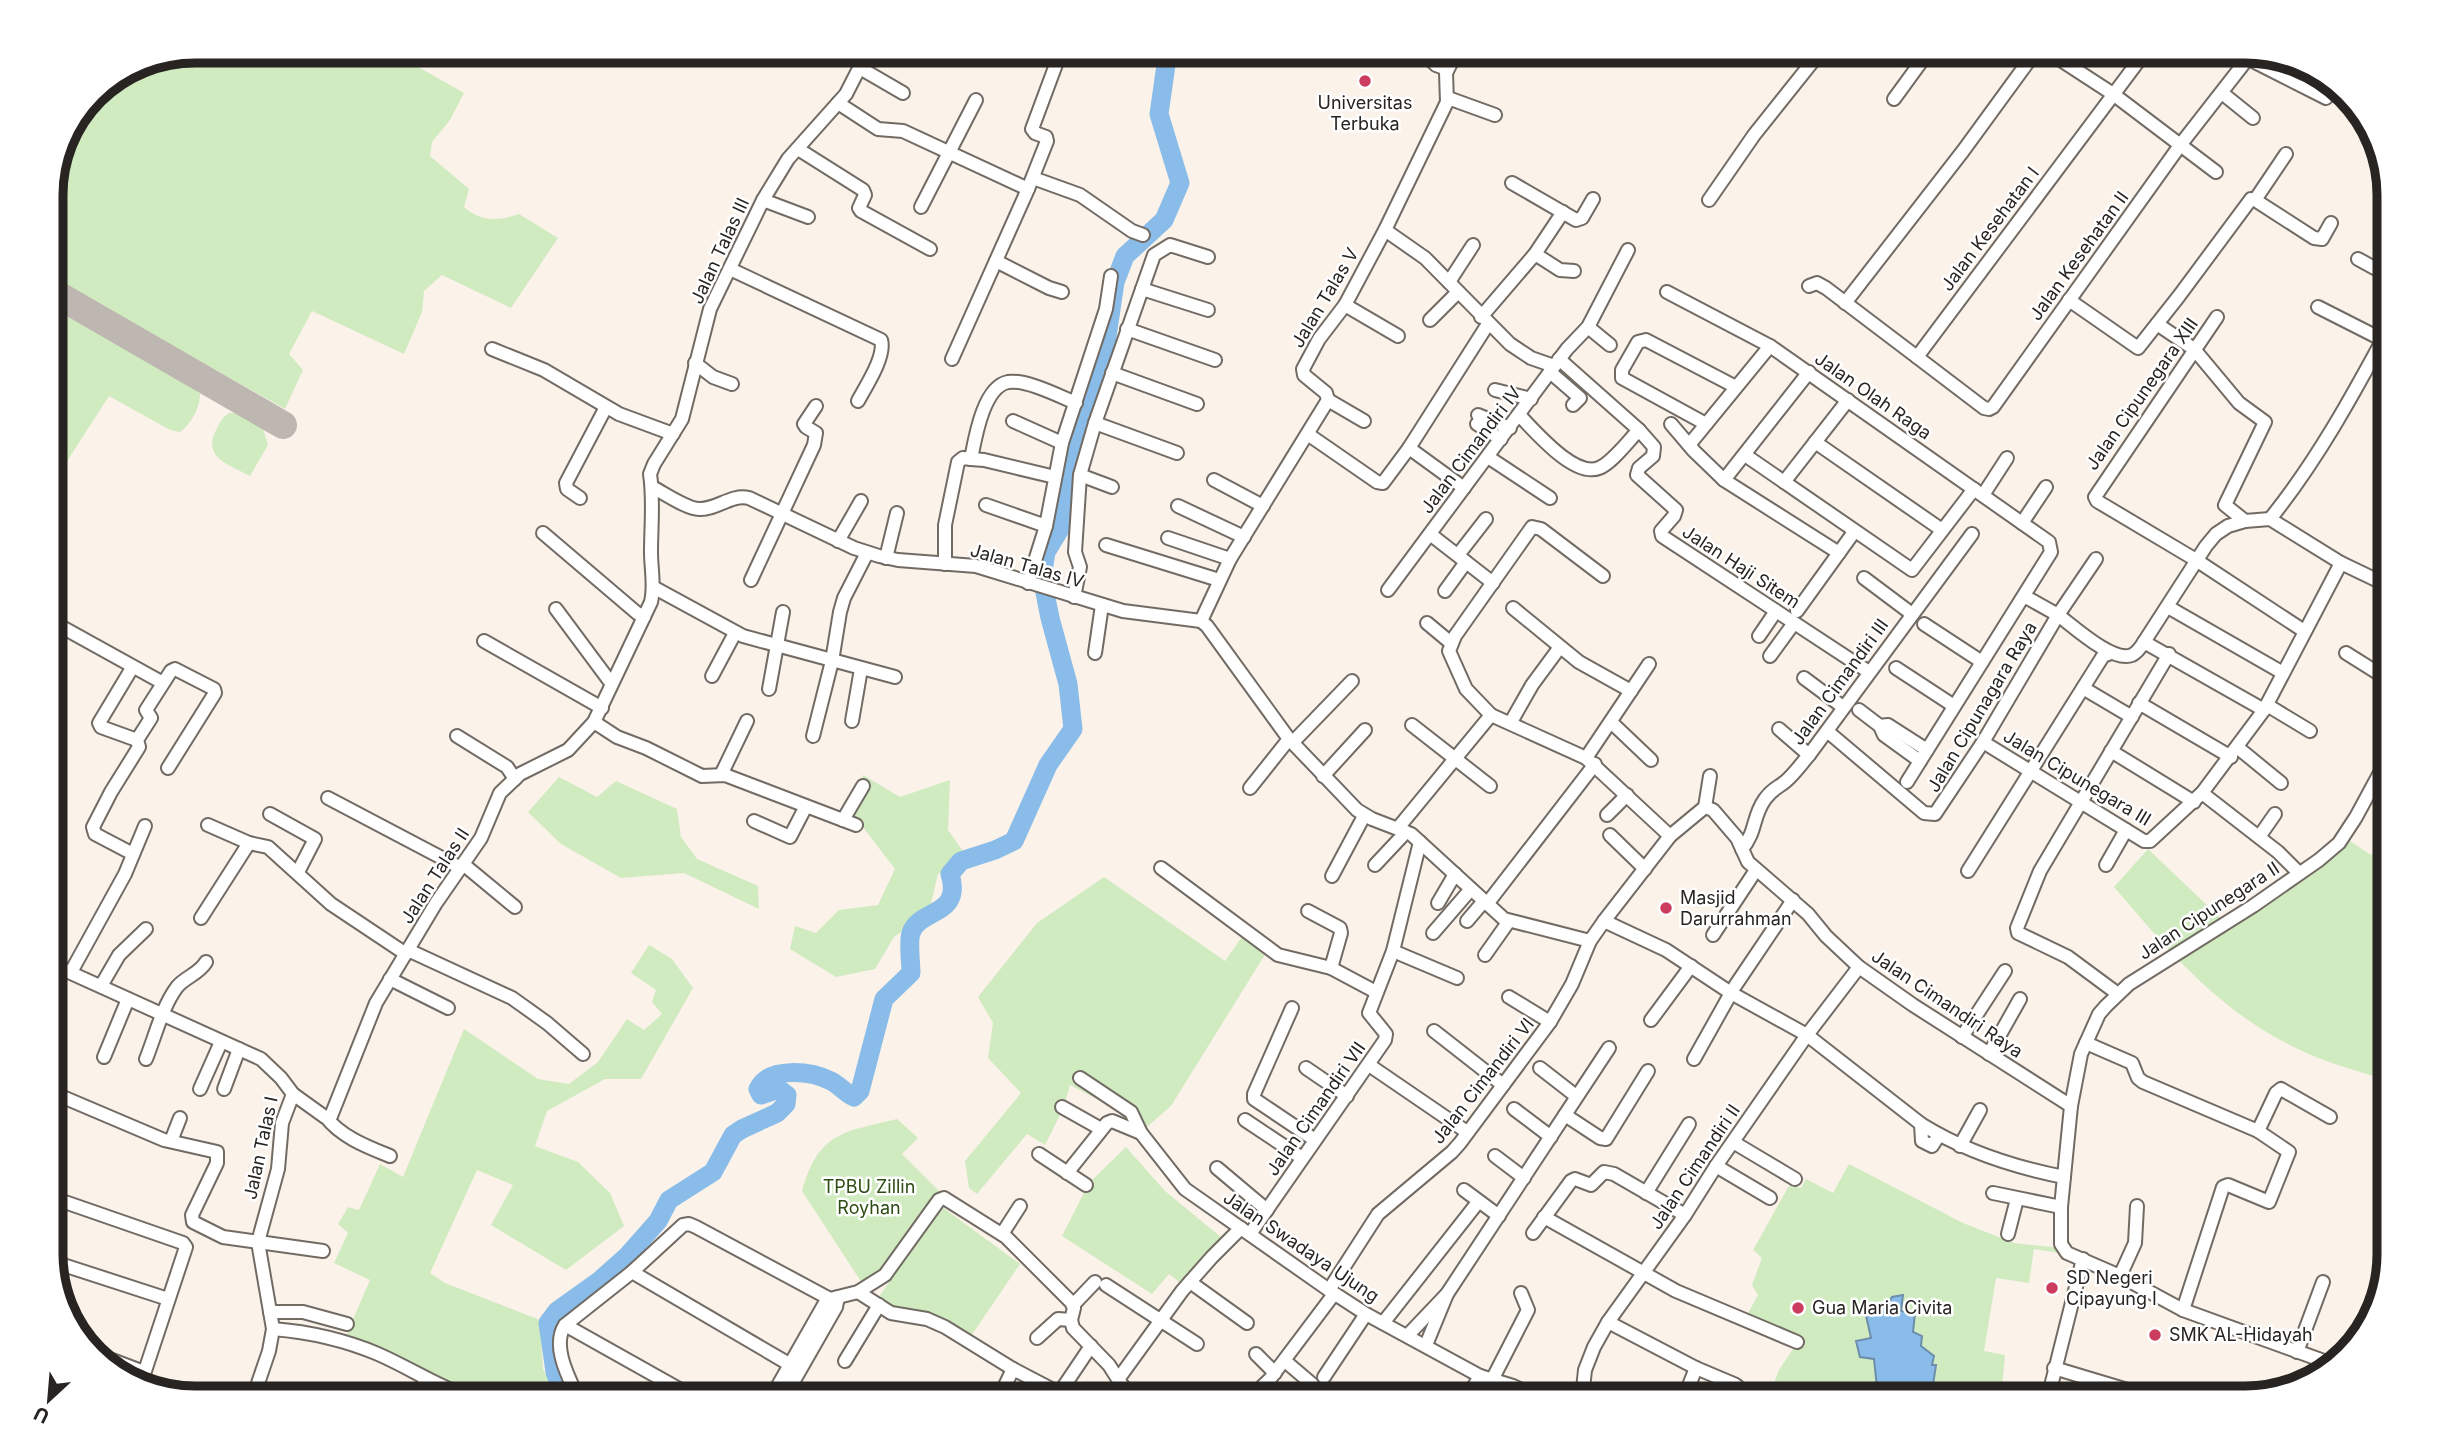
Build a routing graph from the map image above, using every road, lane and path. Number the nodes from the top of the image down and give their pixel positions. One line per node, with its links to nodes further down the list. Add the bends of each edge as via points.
1 (862, 63): 12 (street, Jalan Talas III)
2 (1057, 63): 29 (street, via 1032,129 1047,139)
3 (1434, 63): 13 (street)
4 (1450, 63): 13 (street)
5 (1811, 63): 33 (street)
6 (1920, 63): 19 (street)
7 (2027, 63): 58 (street)
8 (2065, 63): 16 (street)
9 (2137, 63): 16 (street, Jalan Kesehatan I)
10 (2245, 63): 15 (street, Jalan Kesehatan II)
11 (2266, 65): 18 (street)
12 (860, 68): 14 (street); 21 (street, Jalan Talas III)
13 (1447, 69): 17 (street, Jalan Talas V)
14 (902, 93)
15 (2222, 93): 23 (street); 24 (street, Jalan Kesehatan II)
16 (2113, 94): 24 (street); 75 (street, Jalan Kesehatan I)
17 (1448, 98): 22 (street); 39 (street, Jalan Talas V)
18 (2326, 98)
19 (1894, 99)
20 (976, 100): 26 (street)
21 (838, 103): 25 (street, Jalan Talas III); 26 (street, via 878,129 903,131)
22 (1496, 115)
23 (2253, 118)
24 (2181, 144): 28 (street); 57 (street, Jalan Kesehatan II)
25 (798, 149): 32 (street, Jalan Talas III); 42 (street, via 863,190 860,210)
26 (947, 152): 29 (street); 35 (street)
27 (2286, 154): 34 (street)
28 (2216, 172)
29 (1030, 183): 40 (street, via 1080,195); 47 (street)
30 (1512, 183): 36 (street)
31 (1593, 199): 36 (street, via 1580,220)
32 (763, 200): 37 (street); 48 (street, Jalan Talas III)
33 (1709, 200)
34 (2255, 200): 38 (street, via 2314,239 2322,239); 65 (street, via 2250,199)
35 (921, 207)
36 (1563, 212): 44 (street)
37 (808, 216)
38 (2331, 223)
39 (1385, 230): 53 (street, Jalan Haji Sitem, via 1416,251); 59 (street, Jalan Talas V)
40 (1143, 235)
41 (1473, 245): 53 (street)
42 (930, 249)
43 (1628, 250): 66 (street, Jalan Cimandiri IV)
44 (1535, 254): 50 (street, via 1560,270); 64 (street)
45 (1208, 257): 54 (street, via 1170,244 1154,255)
46 (2358, 259): 49 (street)
47 (996, 261): 55 (street); 76 (street)
48 (730, 269): 78 (street, Jalan Talas III, via 710,309); 88 (street, via 881,340 881,356)
49 (2377, 269)
50 (1574, 271)
51 (1111, 275): 89 (street, via 1106,309)
52 (1809, 286): 58 (street, via 1820,284)
53 (1454, 287): 63 (street); 64 (street, Jalan Haji Sitem)
54 (1142, 289): 61 (street); 67 (street)
55 (1062, 292)
56 (1667, 292): 71 (street, Jalan Olah Raga)
57 (2069, 300): 65 (street, via 2138,348); 75 (street, Jalan Kesehatan II, via 1989,410)
58 (1845, 303): 75 (street)
59 (1345, 305): 69 (street); 86 (street, Jalan Talas V, via 1303,369)
60 (2318, 307): 68 (street)
61 (1208, 310)
62 (2217, 317): 73 (street, Jalan Cipunegara XIII)
63 (1430, 320)
64 (1485, 320): 79 (street, Jalan Haji Sitem, via 1531,358); 108 (street)
65 (2157, 324): 73 (street)
66 (1588, 327): 70 (street); 79 (street, Jalan Cimandiri IV)
67 (1127, 329): 77 (street); 81 (street)
68 (2377, 333)
69 (1398, 335)
70 (1611, 345)
71 (1770, 346): 80 (street, Jalan Olah Raga); 83 (street)
72 (492, 349): 93 (street, via 553,375)
73 (2194, 349): 136 (street, via 2239,403 2265,422 2225,505); 154 (street, Jalan Cipunegara XIII, via 2095,497)
74 (2377, 353): 135 (street)
75 (1917, 357)
76 (952, 359)
77 (1215, 360)
78 (695, 363): 82 (street); 102 (street, Jalan Talas III, via 685,411)
79 (1554, 366): 85 (street, Jalan Cimandiri IV); 91 (street, via 1580,398); 101 (street, Jalan Haji Sitem)
80 (1809, 372): 87 (street, Jalan Olah Raga); 110 (street)
81 (1112, 373): 90 (street); 97 (street)
82 (732, 384)
83 (1736, 387): 99 (street); 99 (street, via 1646,340 1639,342 1622,378)
84 (1495, 390): 85 (street)
85 (1531, 399): 94 (street, Jalan Cimandiri IV)
86 (1328, 400): 96 (street); 103 (street)
87 (1848, 400): 105 (street); 124 (street, Jalan Olah Raga)
88 (858, 401)
89 (1076, 403): 106 (street); 113 (street, via 1008,382 999,387 979,420)
90 (1197, 404)
91 (1573, 405)
92 (816, 406): 132 (street, via 804,425 817,438)
93 (606, 407): 102 (street); 126 (street, via 566,483)
94 (1519, 415): 100 (street, Jalan Cimandiri IV); 101 (street, via 1562,457 1597,470)
95 (1013, 421): 106 (street)
96 (1364, 421)
97 (1095, 423): 109 (street); 114 (street)
98 (1671, 424): 107 (street)
99 (1706, 424): 107 (street)
100 (1510, 428): 104 (street, Jalan Cimandiri IV); 104 (street, via 1477,419)
101 (1639, 430): 173 (street, Jalan Haji Sitem, via 1655,452 1637,475 1676,509 1662,536)
102 (673, 433): 119 (street, Jalan Talas III, via 651,469)
103 (1308, 435): 108 (street, via 1380,483); 131 (street)
104 (1501, 439): 111 (street, Jalan Cimandiri IV)
105 (1815, 442): 118 (street); 139 (street)
106 (1062, 443): 115 (street)
107 (1689, 445): 117 (street)
108 (1409, 448): 122 (street)
109 (1177, 453)
110 (1745, 455): 117 (street); 118 (street)
111 (1488, 457): 122 (street, Jalan Cimandiri IV); 127 (street)
112 (2007, 458): 124 (street)
113 (971, 459): 115 (street); 155 (street, via 958,462 946,525)
114 (1080, 475): 120 (street); 125 (street)
115 (1055, 477): 123 (street)
116 (1214, 480): 131 (street)
117 (1724, 481): 148 (street)
118 (1784, 482): 140 (street)
119 (653, 487): 132 (street, Jalan Talas IV, via 695,509 744,496); 164 (street, Jalan Talas II)
120 (1112, 487)
121 (2046, 487): 137 (street)
122 (1464, 488): 142 (street, Jalan Cimandiri IV)
123 (1058, 492): 125 (street); 138 (street)
124 (1978, 492): 137 (street, Jalan Olah Raga); 139 (street)
125 (1078, 493): 168 (street, via 1075,552 1080,567)
126 (580, 498)
127 (1550, 498)
128 (861, 501): 146 (street)
129 (986, 505): 138 (street)
130 (1178, 506): 144 (street)
131 (1263, 506): 144 (street)
132 (781, 513): 146 (street, Jalan Talas IV); 159 (street)
133 (897, 513): 150 (street)
134 (1486, 519): 151 (street)
135 (2270, 519): 136 (street); 156 (street)
136 (2245, 521): 154 (street, via 2216,534)
137 (2022, 523): 167 (street, Jalan Olah Raga, via 2049,542 2051,552)
138 (1046, 526): 163 (street)
139 (1942, 530): 140 (street, via 1912,570)
140 (1854, 532): 148 (street)
141 (543, 533): 177 (street)
142 (1430, 534): 151 (street, Jalan Cimandiri IV); 165 (street)
143 (1972, 534): 175 (street, Jalan Cimandiri III)
144 (1244, 537): 152 (street)
145 (1168, 538): 152 (street)
146 (838, 541): 149 (street, Jalan Talas IV)
147 (1106, 545): 160 (street)
148 (1839, 552): 178 (street)
149 (867, 553): 150 (street, Jalan Talas IV); 196 (street, via 844,598)
150 (886, 558): 155 (street, Jalan Talas IV)
151 (1462, 558): 162 (street, Jalan Cimandiri IV); 166 (street)
152 (1230, 559): 160 (street)
153 (2096, 559): 176 (street)
154 (2196, 560): 170 (street); 183 (street)
155 (945, 564): 163 (street, Jalan Talas IV, via 976,566)
156 (2341, 564): 161 (street); 183 (street, Jalan Cipunegara III)
157 (1603, 576): 162 (street, via 1532,527)
158 (1864, 578): 175 (street)
159 (751, 580)
160 (1219, 580): 179 (street)
161 (2377, 580)
162 (1493, 583): 188 (street)
163 (1031, 584): 168 (street, Jalan Talas IV)
164 (653, 587): 177 (street, Jalan Talas II); 184 (street)
165 (1388, 590)
166 (1445, 591)
167 (2024, 596): 176 (street); 197 (street)
168 (1074, 597): 169 (street, Jalan Talas IV)
169 (1102, 606): 179 (street, Jalan Talas IV); 191 (street)
170 (2168, 607): 187 (street); 204 (street)
171 (1513, 608): 190 (street)
172 (556, 609): 210 (street)
173 (1776, 611): 178 (street, Jalan Haji Sitem); 185 (street)
174 (783, 612): 189 (street)
175 (1912, 614): 202 (street, Jalan Cimandiri III)
176 (2058, 615): 192 (street, Jalan Cipunagara Raya); 236 (street, Jalan Cipunagara Raya)
177 (644, 617): 210 (street, Jalan Talas II)
178 (1796, 617): 195 (street); 202 (street, Jalan Haji Sitem)
179 (1202, 621): 235 (street)
180 (1427, 623): 188 (street)
181 (1924, 624): 197 (street)
182 (63, 628): 199 (street)
183 (2304, 631): 204 (street, Jalan Cipunegara III)
184 (735, 633): 189 (street); 205 (street)
185 (1759, 636)
186 (484, 641): 218 (street)
187 (2144, 642): 192 (street, via 2132,655); 194 (street)
188 (1451, 643): 220 (street, via 1449,651 1466,689)
189 (775, 646): 196 (street); 212 (street)
190 (1560, 647): 213 (street); 225 (street)
191 (1095, 653)
192 (2111, 653): 211 (street, via 2103,656)
193 (2346, 653): 203 (street)
194 (2169, 654): 214 (street); 217 (street)
195 (1770, 656)
196 (832, 661): 201 (street); 233 (street)
197 (1982, 662): 215 (street)
198 (1649, 664): 213 (street)
199 (132, 668): 209 (street); 234 (street, via 99,723)
200 (1896, 668): 215 (street)
201 (861, 669): 206 (street); 223 (street)
202 (1869, 672): 216 (street, Jalan Cimandiri III)
203 (2377, 672)
204 (2283, 673): 217 (street, Jalan Cipunegara III)
205 (712, 676)
206 (895, 677)
207 (1804, 678): 216 (street)
208 (1352, 681): 235 (street)
209 (163, 683): 234 (street, via 146,710 151,718); 244 (street, via 171,671 180,670 215,692)
210 (611, 683): 218 (street, Jalan Talas II)
211 (2083, 688): 221 (street); 245 (street)
212 (769, 689)
213 (1631, 691): 226 (street)
214 (2139, 703): 221 (street); 238 (street)
215 (1954, 706): 240 (street)
216 (1843, 707): 230 (street, Jalan Cimandiri III)
217 (2265, 707): 231 (street); 238 (street, Jalan Cipunegara III)
218 (602, 708): 224 (street, Jalan Talas II)
219 (1859, 710): 240 (street, via 1880,726 1884,735)
220 (1491, 715): 225 (street); 241 (street)
221 (2132, 716): 237 (street)
222 (747, 721): 246 (street)
223 (852, 721)
224 (594, 722): 246 (street, via 702,776); 250 (street, Jalan Talas II, via 568,750)
225 (1511, 722): 243 (street)
226 (1611, 722): 242 (street); 243 (street)
227 (1412, 725): 241 (street)
228 (1779, 729): 239 (street)
229 (1364, 730): 247 (street)
230 (1827, 731): 236 (street, Jalan Cipunagara Raya, via 1924,813 1935,814); 239 (street, Jalan Cimandiri III)
231 (2311, 731)
232 (457, 736): 250 (street, via 507,767)
233 (813, 736)
234 (137, 740): 279 (street, via 139,747 93,829)
235 (1291, 741): 247 (street); 255 (street)
236 (1983, 742): 245 (street, Jalan Cipunegara III)
237 (2111, 751): 258 (street); 259 (street)
238 (2234, 752): 252 (street); 258 (street, Jalan Cipunegara III)
239 (1809, 755): 278 (street, Jalan Cimandiri III, via 1765,800 1755,816 1754,832)
240 (1923, 756): 251 (street)
241 (1454, 758): 254 (street); 271 (street)
242 (1651, 760)
243 (1590, 761): 256 (street); 293 (street)
244 (167, 768)
245 (2031, 771): 259 (street, Jalan Cipunegara III); 286 (street)
246 (721, 775): 261 (street)
247 (1323, 776): 265 (street)
248 (1710, 776): 260 (street)
249 (2377, 778): 288 (street, Jalan Cipunegara II, via 2339,843)
250 (515, 779): 282 (street, Jalan Talas II, via 500,793 481,838)
251 (1907, 782)
252 (2281, 783)
253 (863, 786): 266 (street)
254 (1490, 786)
255 (1250, 788)
256 (1627, 795): 264 (street); 274 (street)
257 (328, 798): 282 (street)
258 (2198, 798): 272 (street, Jalan Cipunegara III, via 2150,841); 275 (street)
259 (2081, 803): 272 (street, Jalan Cipunegara III); 320 (street, via 2040,871 2017,929 2068,957)
260 (1705, 807): 274 (street); 278 (street, Jalan Cimandiri Raya, via 1713,810)
261 (805, 808): 266 (street); 267 (street, via 790,837)
262 (270, 814): 287 (street, via 315,839)
263 (2276, 814): 275 (street)
264 (1607, 815)
265 (1364, 816): 271 (street); 290 (street)
266 (843, 820): 269 (street)
267 (754, 821)
268 (208, 825): 277 (street)
269 (856, 825)
270 (145, 826): 279 (street)
271 (1402, 830): 276 (street); 280 (street)
272 (2126, 830): 281 (street)
273 (1610, 835): 284 (street)
274 (1670, 836): 284 (street)
275 (2259, 837): 288 (street)
276 (1420, 842): 289 (street); 305 (street, Jalan Cimandiri VII)
277 (249, 843): 287 (street, via 268,847); 297 (street)
278 (1742, 849): 285 (street, Jalan Cimandiri Raya)
279 (133, 854): 314 (street)
280 (1375, 864)
281 (2106, 865)
282 (462, 866): 295 (street); 306 (street, Jalan Talas II)
283 (1161, 867): 311 (street, via 1278,955)
284 (1645, 869): 300 (street)
285 (1756, 870): 292 (street, Jalan Cimandiri Raya); 303 (street)
286 (1968, 871)
287 (298, 872): 306 (street, via 331,904)
288 (2299, 873): 320 (street, Jalan Cipunegara II)
289 (1455, 874): 291 (street); 294 (street)
290 (1332, 876)
291 (1471, 889): 293 (street); 302 (street)
292 (1793, 900): 310 (street, Jalan Cimandiri Raya); 318 (street)
293 (1486, 902): 298 (street); 299 (street)
294 (1438, 903)
295 (515, 907)
296 (1308, 911): 311 (street, via 1340,928)
297 (201, 918)
298 (1467, 921)
299 (1509, 921): 304 (street); 307 (street)
300 (1604, 921): 304 (street); 309 (street)
301 (146, 929): 317 (street, via 119,956)
302 (1433, 933)
303 (1713, 935)
304 (1590, 941): 328 (street, Jalan Cimandiri VI)
305 (1393, 951): 315 (street); 319 (street, Jalan Cimandiri VII)
306 (407, 952): 316 (street, Jalan Talas II); 337 (street, via 512,998)
307 (1485, 955)
308 (206, 962): 326 (street, via 178,986)
309 (1691, 966): 318 (street); 327 (street)
310 (1859, 967): 330 (street, Jalan Cimandiri II); 331 (street, Jalan Cimandiri Raya)
311 (1331, 968): 319 (street)
312 (63, 969): 314 (street, Jalan Talas I)
313 (2005, 971): 331 (street)
314 (72, 972): 317 (street, Jalan Talas I)
315 (1457, 978)
316 (390, 979): 324 (street); 358 (street, Jalan Talas II, via 376,1003 335,1109)
317 (101, 986): 322 (street, Jalan Talas I)
318 (1733, 989): 330 (street); 340 (street)
319 (1376, 992): 341 (street, Jalan Cimandiri VII, via 1369,1013 1386,1034)
320 (2118, 994): 333 (street, Jalan Cipunegara II, via 2099,1014)
321 (1510, 997): 328 (street)
322 (128, 999): 326 (street, Jalan Talas I); 338 (street)
323 (2020, 999): 336 (street)
324 (448, 1008)
325 (1292, 1008): 368 (street, via 1254,1099)
326 (163, 1013): 332 (street, Jalan Talas I); 339 (street)
327 (1651, 1020)
328 (1550, 1022): 346 (street, Jalan Cimandiri VI)
329 (1434, 1031): 346 (street)
330 (1807, 1035): 370 (street, Jalan Cimandiri II); 371 (street, via 1921,1124)
331 (1962, 1037): 336 (street, Jalan Cimandiri Raya)
332 (221, 1042): 335 (street, Jalan Talas I); 347 (street)
333 (2086, 1043): 353 (street, Jalan Cipunegara II); 364 (street, via 2132,1063 2140,1080)
334 (1609, 1048): 351 (street)
335 (239, 1049): 348 (street); 349 (street, Jalan Talas I, via 261,1059)
336 (1989, 1054): 353 (street, Jalan Cimandiri Raya)
337 (583, 1055)
338 (104, 1057)
339 (146, 1059)
340 (1694, 1059)
341 (1369, 1065): 350 (street, Jalan Cimandiri VII); 365 (street)
342 (1306, 1068): 350 (street)
343 (1540, 1068): 351 (street)
344 (1648, 1071): 357 (street, via 1606,1139)
345 (1080, 1078): 366 (street, Jalan Swadaya Ujung, via 1131,1112)
346 (1503, 1085): 365 (street, Jalan Cimandiri VI)
347 (200, 1089)
348 (224, 1089)
349 (293, 1094): 358 (street); 401 (street, Jalan Talas I, via 282,1123 278,1169)
350 (1347, 1096): 368 (street, Jalan Cimandiri VII)
351 (1576, 1096): 357 (street)
352 (63, 1097): 369 (street)
353 (2071, 1106): 380 (street)
354 (1062, 1107): 363 (street)
355 (1514, 1109): 367 (street)
356 (1980, 1110): 371 (street)
357 (1565, 1115): 367 (street)
358 (326, 1117): 373 (street, via 357,1142)
359 (2330, 1117): 364 (street, via 2281,1089)
360 (180, 1118): 369 (street)
361 (1245, 1120): 375 (street)
362 (1689, 1124): 384 (street)
363 (1101, 1129): 366 (street, via 1112,1121); 378 (street)
364 (2258, 1131): 418 (street, via 2289,1155 2269,1202 2223,1186)
365 (1468, 1132): 411 (street, Jalan Cimandiri VI, via 1452,1152 1378,1214)
366 (1141, 1133): 397 (street, Jalan Swadaya Ujung, via 1185,1189)
367 (1551, 1137): 379 (street)
368 (1315, 1140): 375 (street, Jalan Cimandiri VII)
369 (171, 1141): 401 (street, via 215,1150 219,1156 193,1222 216,1235)
370 (1733, 1142): 376 (street, Jalan Cimandiri II); 381 (street)
371 (1960, 1146): 380 (street, via 2000,1162)
372 (1039, 1154): 378 (street)
373 (390, 1156)
374 (1495, 1156): 379 (street)
375 (1302, 1158): 393 (street, Jalan Cimandiri VII)
376 (1716, 1166): 386 (street); 394 (street, Jalan Cimandiri II)
377 (1217, 1168): 393 (street)
378 (1067, 1173): 382 (street)
379 (1524, 1178): 395 (street)
380 (2064, 1178): 392 (street)
381 (1795, 1179)
382 (1086, 1185)
383 (1464, 1190): 395 (street)
384 (1646, 1193): 394 (street); 396 (street, via 1604,1172 1591,1185 1571,1181)
385 (1993, 1193): 387 (street)
386 (1770, 1198)
387 (2017, 1199): 392 (street); 400 (street)
388 (63, 1201): 415 (street, via 183,1243 186,1247)
389 (1020, 1206): 398 (street)
390 (1475, 1206): 426 (street)
391 (2137, 1206): 407 (street, via 2135,1243)
392 (2061, 1207): 403 (street, via 2061,1244 2067,1253)
393 (1267, 1210): 397 (street, Jalan Cimandiri VII)
394 (1685, 1215): 406 (street, Jalan Cimandiri II)
395 (1499, 1216): 413 (street)
396 (1544, 1217): 399 (street); 406 (street)
397 (1246, 1231): 408 (street, Jalan Cimandiri VII, via 1212,1257); 411 (street, Jalan Swadaya Ujung)
398 (1002, 1234): 410 (street, via 941,1198 885,1275); 417 (street)
399 (1533, 1234)
400 (2008, 1234)
401 (258, 1242): 402 (street); 419 (street, Jalan Talas I)
402 (323, 1251)
403 (2083, 1259): 407 (street); 445 (street)
404 (64, 1265): 415 (street)
405 (632, 1272): 414 (street, via 689,1224); 428 (street); 442 (street)
406 (1643, 1272): 424 (street, Jalan Cimandiri II); 433 (street, via 1686,1296)
407 (2120, 1276): 418 (street)
408 (1190, 1282): 422 (street, Jalan Cimandiri VII); 425 (street)
409 (2323, 1282): 437 (street)
410 (858, 1292): 414 (street); 416 (street)
411 (1331, 1292): 420 (street, Jalan Swadaya Ujung); 440 (street, Jalan Cimandiri VI)
412 (1521, 1293): 449 (street, via 1528,1310)
413 (1447, 1294): 423 (street); 430 (street)
414 (838, 1297): 442 (street, via 825,1303); 459 (street)
415 (168, 1299): 447 (street)
416 (879, 1305): 439 (street); 443 (street, via 897,1315 945,1327)
417 (1073, 1305): 421 (street); 422 (street, via 1101,1284)
418 (2183, 1310): 437 (street)
419 (270, 1312): 427 (street, via 303,1312); 429 (street, Jalan Talas I)
420 (1366, 1314): 426 (street, Jalan Swadaya Ujung); 448 (street)
421 (1071, 1320): 432 (street, via 1058,1319); 436 (street)
422 (1162, 1321): 434 (street); 451 (street, Jalan Cimandiri VII)
423 (1421, 1321): 430 (street); 431 (street)
424 (1608, 1322): 444 (street); 468 (street, Jalan Cimandiri II, via 1594,1348)
425 (1247, 1323)
426 (1383, 1323): 431 (street, Jalan Swadaya Ujung)
427 (347, 1324)
428 (565, 1325): 456 (street, via 560,1336 564,1368); 457 (street)
429 (273, 1329): 450 (street, via 346,1342); 453 (street, Jalan Talas I)
430 (1433, 1329): 435 (street)
431 (1408, 1335): 435 (street, Jalan Swadaya Ujung)
432 (1037, 1338)
433 (1797, 1342)
434 (1197, 1344)
435 (1426, 1345): 449 (street, Jalan Swadaya Ujung)
436 (1091, 1346): 451 (street); 462 (street)
437 (2297, 1352): 441 (street)
438 (1256, 1354): 446 (street)
439 (845, 1361)
440 (1285, 1361): 446 (street, Jalan Cimandiri VI); 452 (street)
441 (2322, 1361)
442 (789, 1364): 458 (street)
443 (1013, 1368): 460 (street); 461 (street)
444 (1696, 1368): 469 (street); 470 (street)
445 (2054, 1368): 471 (street); 472 (street)
446 (1275, 1373): 465 (street, Jalan Cimandiri VI)
447 (143, 1375)
448 (1324, 1377)
449 (1486, 1378): 466 (street); 467 (street, Jalan Swadaya Ujung)
450 (427, 1380): 454 (street); 455 (street)
451 (1121, 1382): 463 (street, Jalan Cimandiri VII); 464 (street)
452 (1312, 1384)
453 (256, 1386)
454 (422, 1386)
455 (442, 1386)
456 (572, 1386)
457 (674, 1386)
458 (777, 1386)
459 (791, 1386)
460 (1005, 1386)
461 (1042, 1386)
462 (1063, 1386)
463 (1119, 1386)
464 (1123, 1386)
465 (1262, 1386)
466 (1478, 1386)
467 (1513, 1386)
468 (1584, 1386)
469 (1689, 1386)
470 (1737, 1386)
471 (2050, 1386)
472 (2114, 1386)

